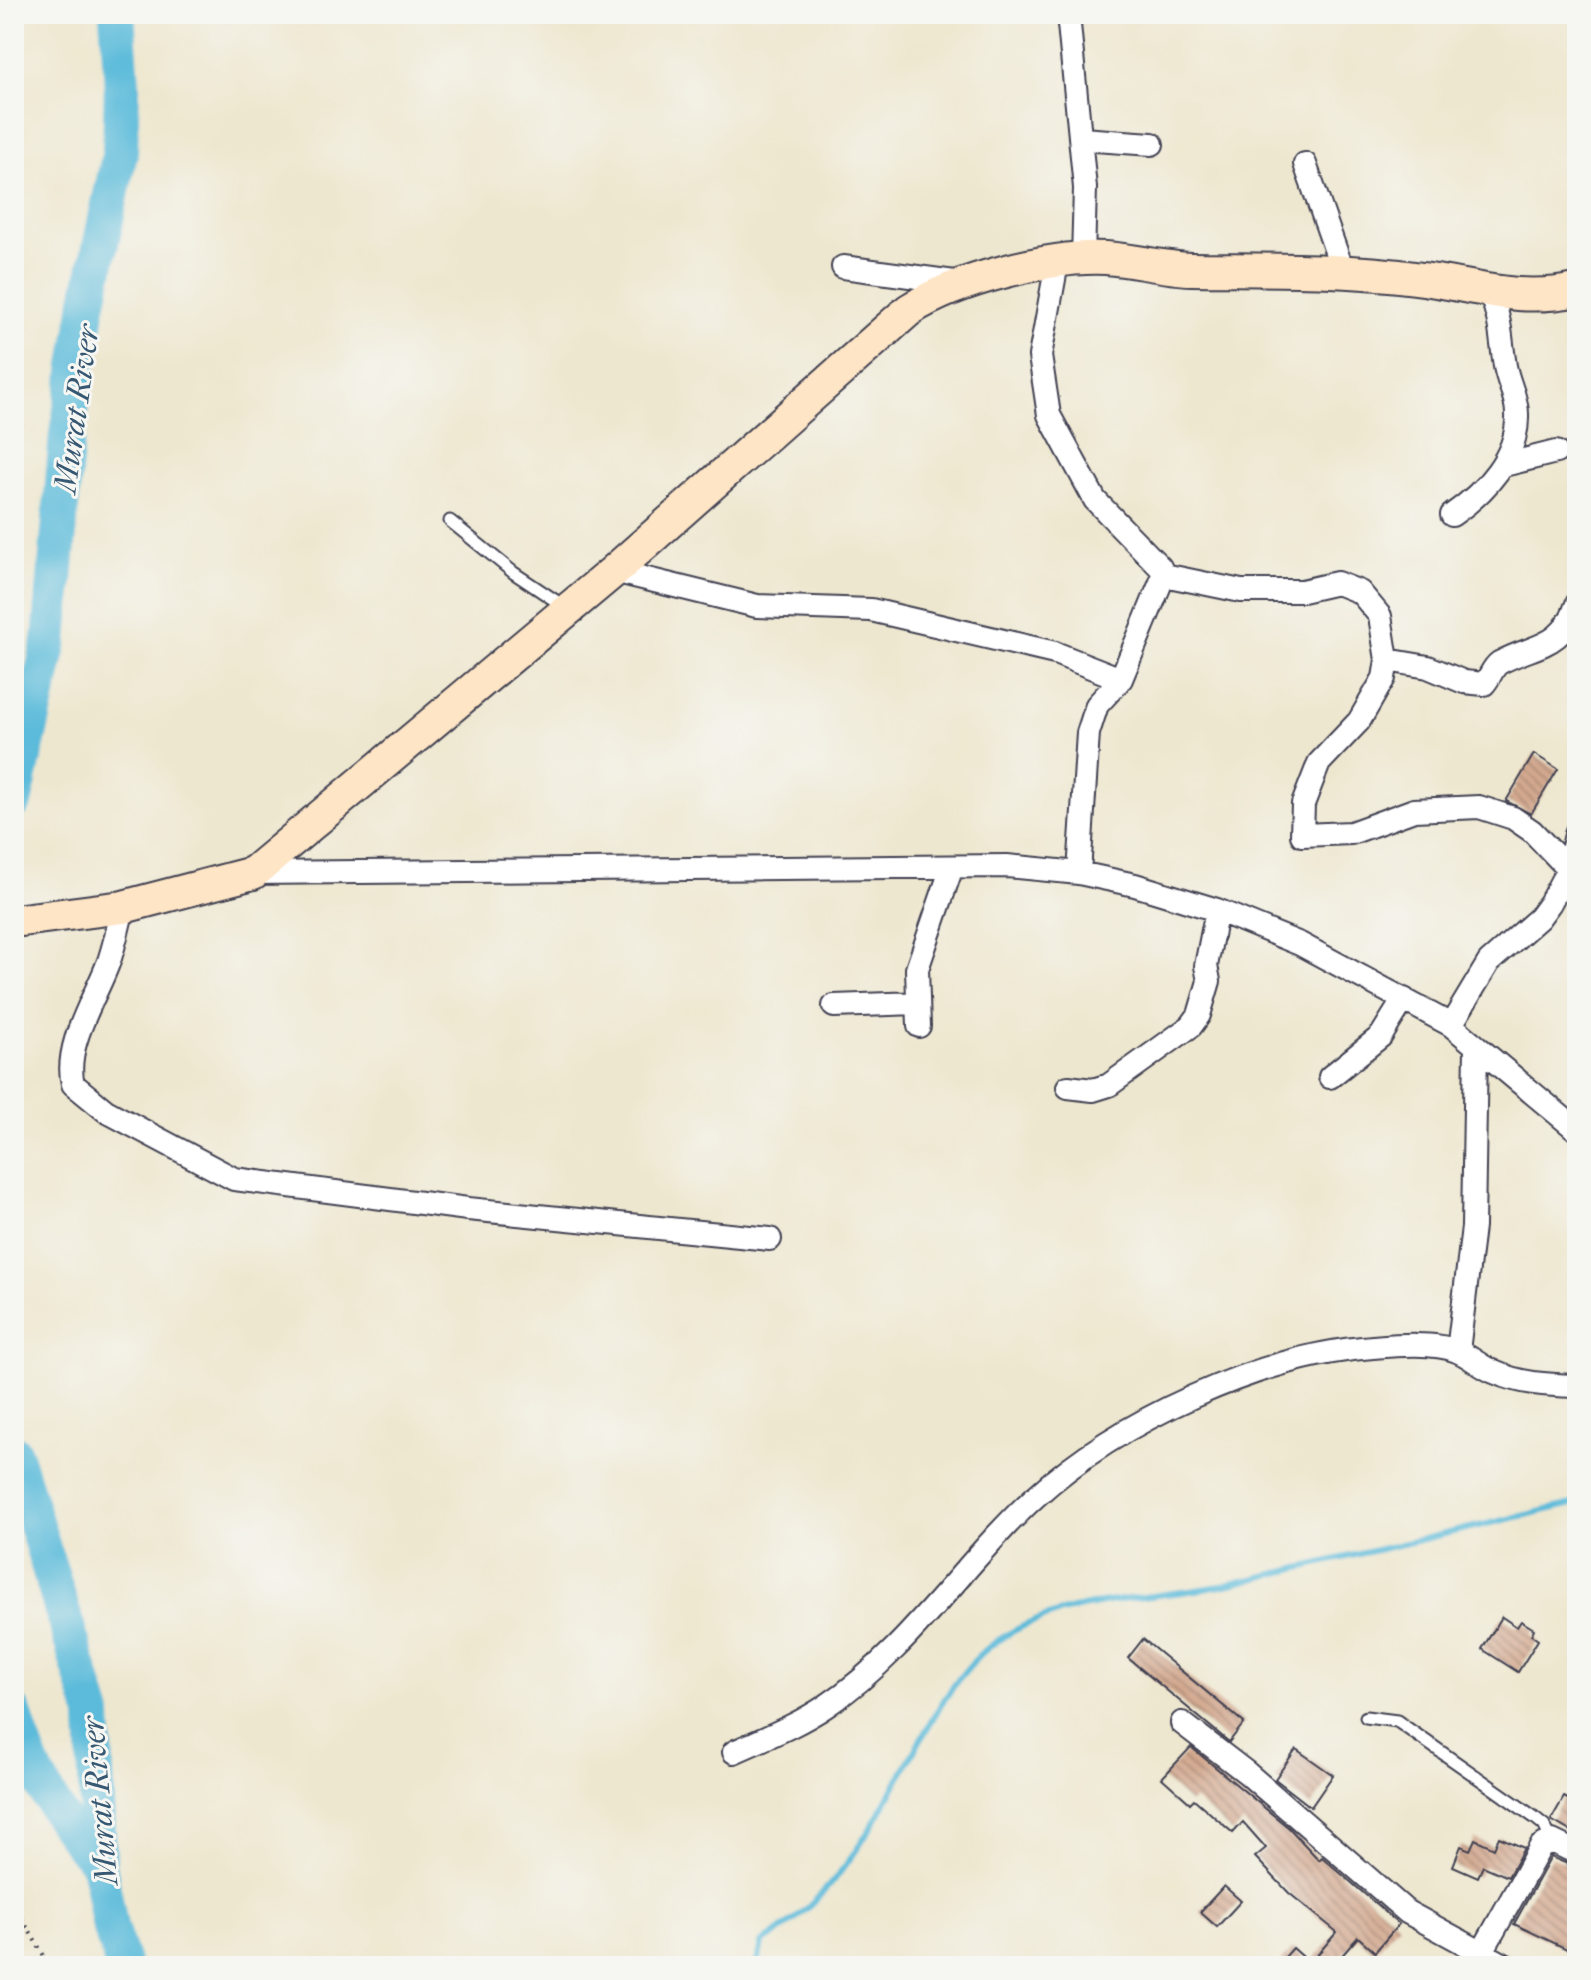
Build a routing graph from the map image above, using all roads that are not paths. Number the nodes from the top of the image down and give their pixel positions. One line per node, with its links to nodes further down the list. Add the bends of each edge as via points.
1 (1068, 14): 2 (street)
2 (1081, 139): 3 (street); 5 (street)
3 (1152, 144)
4 (1305, 164): 7 (street)
5 (1070, 260): 7 (street, via 1184,269); 8 (street); 16 (street, via 1040,356 1049,415 1095,500)
6 (843, 267): 8 (street)
7 (1343, 271): 10 (street, via 1426,279)
8 (963, 283): 15 (street, via 909,310)
9 (1577, 290): 10 (street, via 1537,296)
10 (1490, 293): 12 (street, via 1501,322 1517,412 1517,431)
11 (1556, 452): 12 (street)
12 (1504, 465): 13 (street)
13 (1452, 515)
14 (450, 521): 18 (lane)
15 (614, 571): 18 (street); 20 (street, via 766,608 871,610 1055,653)
16 (1164, 575): 19 (street, via 1241,591 1302,591 1337,583 1350,587 1380,616); 20 (street)
17 (1577, 604): 19 (street, via 1570,623 1556,638 1498,664 1484,684)
18 (568, 609): 23 (street)
19 (1387, 660): 25 (street, via 1384,678 1359,721 1319,763 1303,804 1302,835 1351,833 1414,810 1479,807 1513,818 1532,831)
20 (1121, 679): 24 (street, via 1097,705 1088,733)
21 (1577, 831): 25 (street)
22 (952, 867): 23 (street); 24 (street); 30 (street, via 917,969 918,1014)
23 (253, 873): 26 (street)
24 (1079, 873): 27 (street)
25 (1572, 874): 31 (street, via 1539,918 1475,979)
26 (123, 907): 28 (street); 36 (street, via 110,958 77,1043 73,1084 106,1111 234,1179)
27 (1217, 910): 29 (street, via 1300,944); 34 (street, via 1206,996 1191,1026 1109,1085 1093,1090)
28 (14, 921)
29 (1404, 999): 31 (street); 33 (street, via 1381,1036)
30 (834, 1006)
31 (1451, 1025): 32 (street)
32 (1476, 1047): 35 (street); 37 (street, via 1475,1188)
33 (1330, 1077)
34 (1068, 1087)
35 (1577, 1130)
36 (770, 1239)
37 (1458, 1351): 38 (street, via 1495,1373 1525,1382); 41 (street, via 1374,1347 1311,1355 1242,1376 1134,1428 1036,1496 900,1643 827,1706)
38 (1577, 1386)
39 (1366, 1717): 42 (lane, via 1397,1721 1534,1817)
40 (1182, 1723): 44 (street, via 1407,1912)
41 (734, 1752)
42 (1552, 1841): 43 (street); 44 (street, via 1541,1846 1528,1865)
43 (1577, 1853)
44 (1482, 1952): 45 (street)
45 (1506, 1966)

